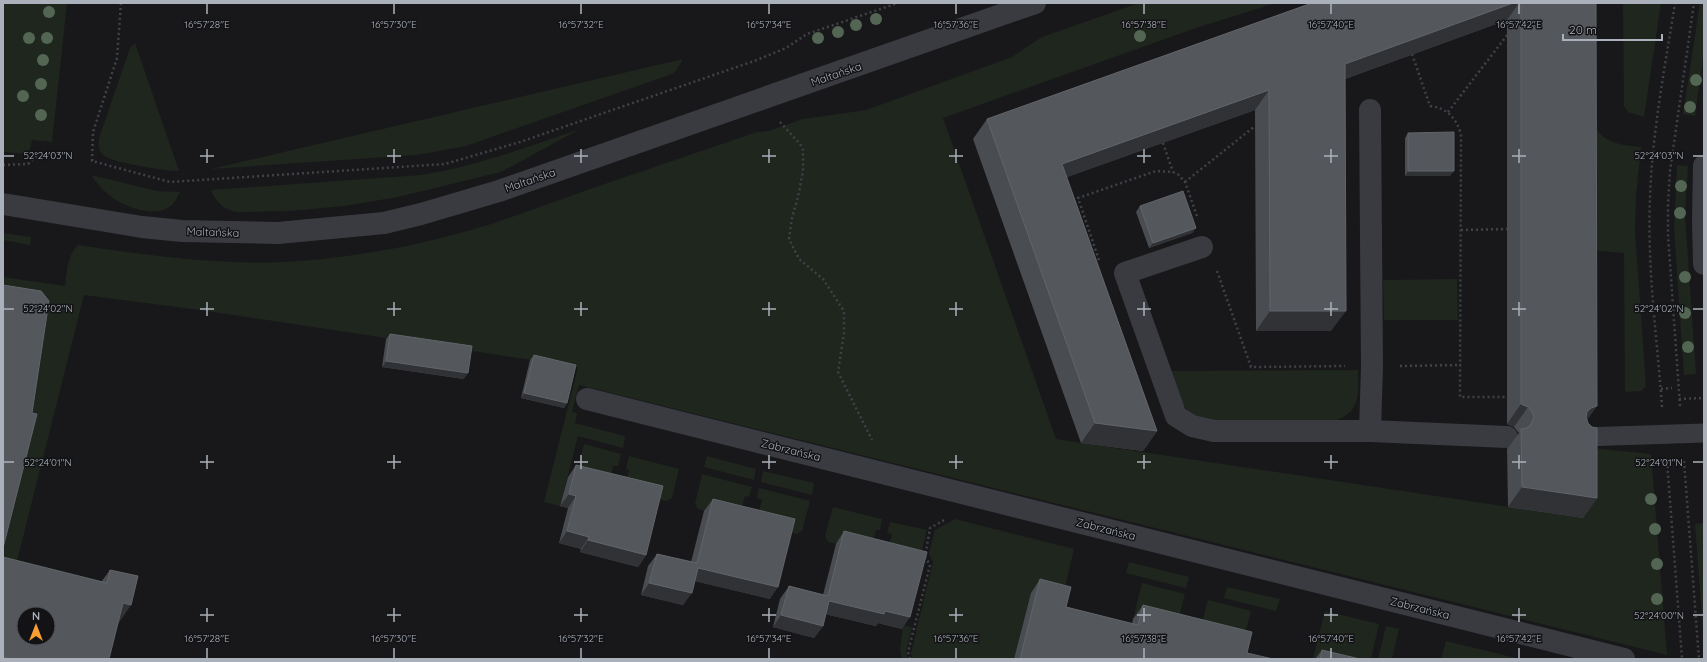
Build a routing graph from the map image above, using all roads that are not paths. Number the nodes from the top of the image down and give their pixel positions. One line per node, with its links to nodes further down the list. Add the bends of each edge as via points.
1 (1035, 3): 4 (street, Maltańska, via 499,191 384,223 278,233 201,232 142,227)
2 (1370, 110): 9 (street)
3 (1704, 166): 5 (street)
4 (3, 204)
5 (1703, 218): 7 (street)
6 (1202, 247): 9 (street, via 1125,273 1176,416 1192,426 1214,431)
7 (1704, 264)
8 (587, 399): 13 (street, Zabrzańska)
9 (1370, 430): 11 (street)
10 (1704, 433): 12 (lane)
11 (1507, 437)
12 (1583, 437)
13 (1624, 659)

